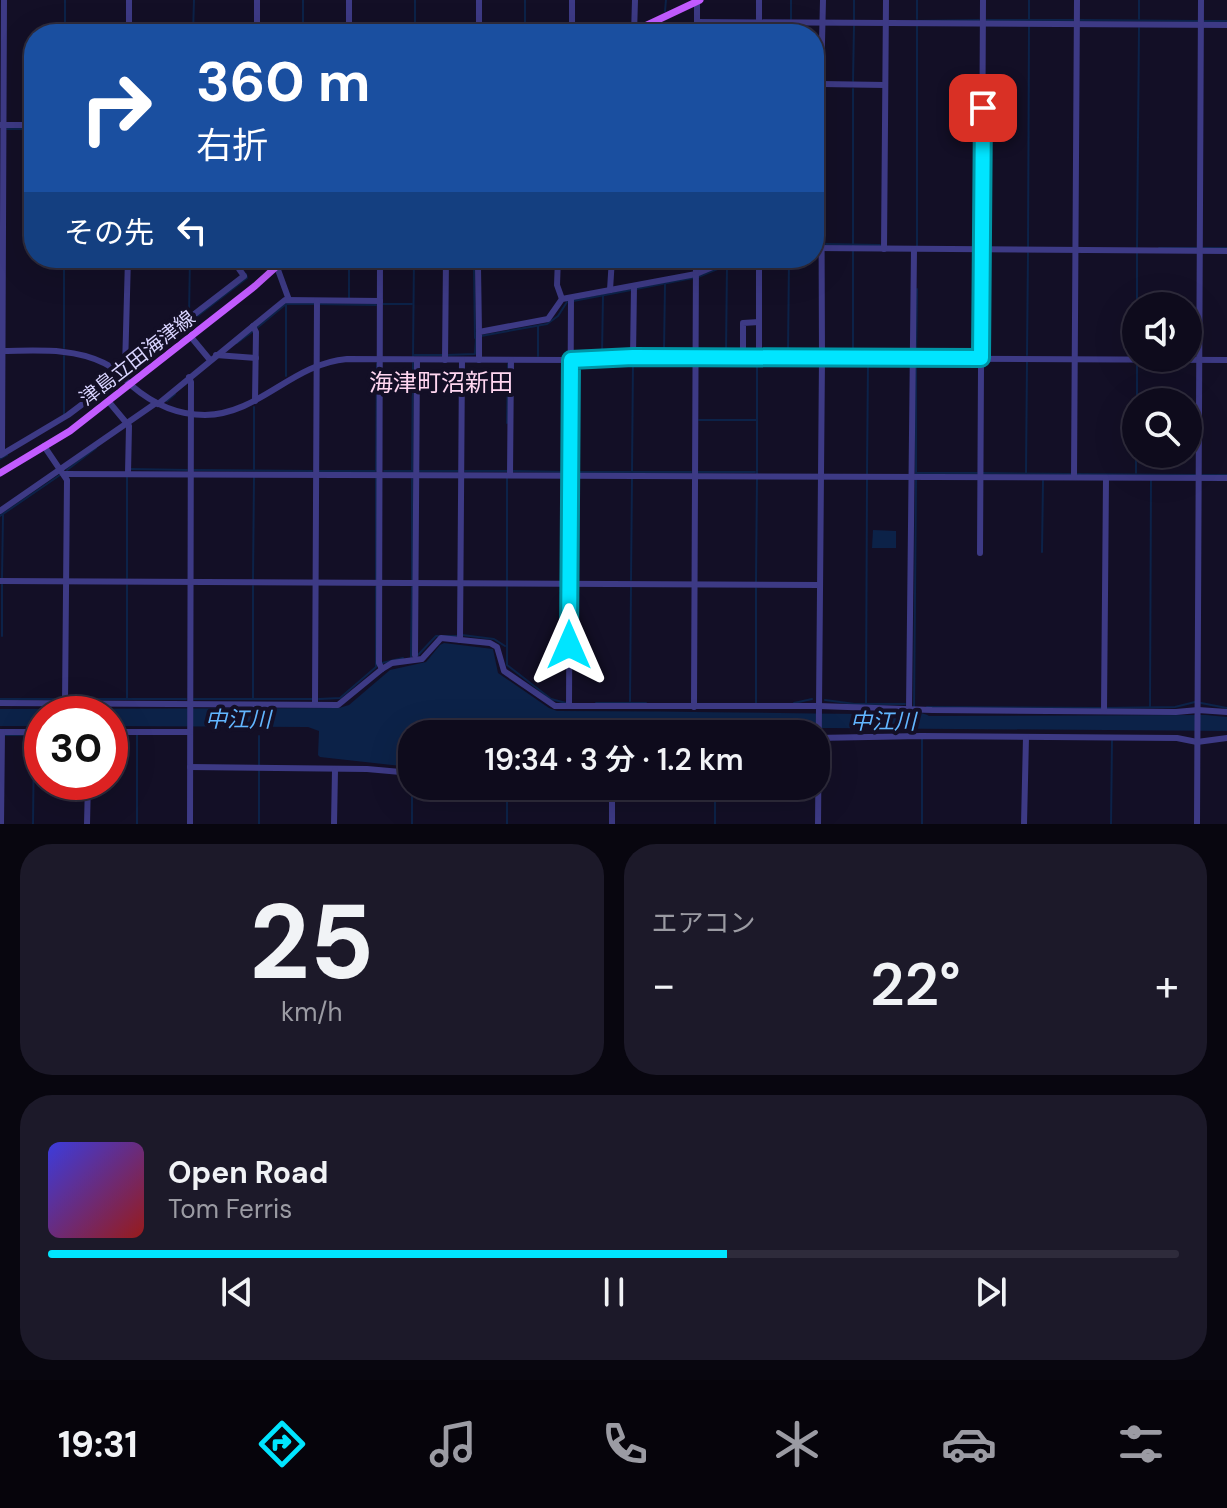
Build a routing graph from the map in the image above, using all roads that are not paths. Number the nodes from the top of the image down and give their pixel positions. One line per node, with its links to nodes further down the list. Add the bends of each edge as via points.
1 (4, 0): 32 (street)
2 (129, 0): 20 (street)
3 (257, 0): 21 (street)
4 (349, 0): 22 (street)
5 (479, 0): 23 (street)
6 (572, 0): 24 (street)
7 (635, 0): 25 (street)
8 (759, 0): 16 (street)
9 (823, 0): 17 (street)
10 (886, 0): 18 (street)
11 (983, 0): 19 (street)
12 (1077, 0): 27 (street)
13 (1201, 0): 28 (street)
14 (698, 1): 15 (street); 26 (main road)
15 (697, 22): 16 (street)
16 (759, 22): 17 (street)
17 (824, 22): 18 (street)
18 (885, 22): 19 (street); 31 (street)
19 (983, 23): 27 (street); 39 (street)
20 (129, 24)
21 (257, 24)
22 (349, 24)
23 (479, 24)
24 (572, 24)
25 (633, 24)
26 (651, 24)
27 (1077, 24): 28 (street); 38 (street)
28 (1201, 24): 29 (street); 40 (street)
29 (1227, 25)
30 (824, 84): 31 (street)
31 (885, 85): 36 (street)
32 (2, 125): 33 (street); 34 (street)
33 (24, 125)
34 (1, 234): 68 (street)
35 (824, 248): 36 (street)
36 (884, 249): 37 (street)
37 (914, 250): 39 (street); 76 (street)
38 (1076, 250): 39 (street); 40 (street); 78 (street)
39 (981, 251): 77 (street)
40 (1200, 251): 41 (street); 58 (street)
41 (1227, 251)
42 (128, 268): 90 (street)
43 (239, 268): 90 (street, via 244,276)
44 (276, 268): 67 (main road, 津島立田海津線)
45 (277, 268): 61 (street)
46 (380, 268): 63 (street)
47 (446, 268): 83 (street)
48 (478, 268): 66 (street)
49 (558, 268): 60 (street)
50 (611, 268): 57 (street)
51 (696, 268): 55 (street)
52 (710, 268): 55 (street)
53 (759, 268): 64 (street)
54 (819, 268): 75 (street)
55 (696, 274): 56 (street); 70 (street)
56 (634, 286): 57 (street); 69 (street)
57 (610, 290): 59 (street)
58 (1200, 292)
59 (571, 298): 60 (street); 87 (street)
60 (562, 299): 66 (street, via 548,319)
61 (289, 300): 62 (street); 65 (street)
62 (317, 301): 63 (street); 89 (street)
63 (380, 301): 80 (street)
64 (759, 322): 71 (street, via 743,323); 72 (street)
65 (253, 326): 73 (street); 74 (street)
66 (479, 332): 85 (street)
67 (191, 337): 73 (street); 94 (main road, 津島立田海津線)
68 (1, 351): 92 (street, via 70,352); 101 (street)
69 (633, 357): 70 (street); 87 (street)
70 (696, 357): 71 (street); 112 (street)
71 (743, 357): 72 (street)
72 (759, 357): 75 (street)
73 (213, 358): 74 (street); 93 (street)
74 (256, 358): 95 (street)
75 (822, 358): 76 (street); 113 (street)
76 (913, 358): 77 (street); 114 (street)
77 (981, 358): 78 (street); 115 (street)
78 (1075, 358): 79 (street); 116 (street)
79 (1122, 358)
80 (380, 359): 82 (street); 89 (street); 107 (street)
81 (1202, 359): 88 (street)
82 (414, 360): 83 (street); 108 (street)
83 (445, 360): 84 (street)
84 (462, 360): 85 (street); 109 (street)
85 (479, 360): 86 (street)
86 (511, 360): 87 (street); 110 (street)
87 (571, 360): 111 (street)
88 (1227, 360)
89 (317, 364): 95 (street); 106 (street)
90 (127, 366): 92 (street)
91 (1200, 372): 118 (street)
92 (120, 374): 94 (street); 101 (street, via 68,415)
93 (189, 377): 97 (street); 98 (street)
94 (131, 385): 96 (main road, 津島立田海津線); 97 (street)
95 (255, 401): 98 (street, via 228,411)
96 (109, 402): 99 (street); 100 (main road, 津島立田海津線)
97 (157, 403): 98 (street); 99 (street)
98 (191, 414): 105 (street)
99 (125, 422): 102 (street); 104 (street)
100 (44, 446): 102 (street); 103 (main road, 津島立田海津線)
101 (1, 455)
102 (63, 472): 104 (street); 120 (street); 123 (street)
103 (0, 473)
104 (128, 473): 105 (street)
105 (191, 473): 106 (street); 124 (street)
106 (316, 474): 107 (street); 125 (street)
107 (379, 474): 108 (street); 126 (street)
108 (414, 474): 109 (street); 127 (street)
109 (462, 475): 110 (street); 128 (street)
110 (510, 475): 111 (street)
111 (571, 475): 112 (street); 129 (street)
112 (695, 475): 113 (street); 130 (street)
113 (820, 476): 114 (street); 131 (street)
114 (913, 476): 115 (street); 144 (street)
115 (980, 477): 116 (street); 121 (street)
116 (1074, 477): 117 (street)
117 (1106, 478): 118 (street); 145 (street)
118 (1199, 478): 119 (street); 146 (street)
119 (1227, 478)
120 (0, 511)
121 (980, 553)
122 (0, 581): 123 (street)
123 (66, 582): 124 (street); 135 (street)
124 (191, 583): 125 (street); 140 (street)
125 (316, 583): 126 (street); 138 (street)
126 (379, 583): 127 (street); 134 (street)
127 (413, 583): 128 (street); 133 (street)
128 (461, 583): 129 (street); 132 (street)
129 (570, 584): 130 (street); 141 (street)
130 (694, 584): 131 (street); 142 (street)
131 (820, 585): 143 (street)
132 (460, 640): 133 (street, via 441,638 422,659); 141 (street, via 497,647 504,671 551,705)
133 (413, 659): 134 (street)
134 (382, 669): 138 (street, via 343,703)
135 (65, 696)
136 (0, 703): 137 (street)
137 (24, 703)
138 (315, 704): 140 (street)
139 (128, 705): 140 (street)
140 (190, 706): 149 (street)
141 (569, 706): 142 (street)
142 (694, 707): 143 (street)
143 (819, 708): 144 (street); 148 (street)
144 (913, 709): 145 (street)
145 (1104, 711): 146 (street)
146 (1198, 712): 147 (street); 156 (street)
147 (1227, 712)
148 (819, 720)
149 (190, 730): 152 (street); 157 (street)
150 (1, 732): 151 (street); 163 (street)
151 (24, 732)
152 (128, 732)
153 (830, 736): 154 (street)
154 (1026, 737): 156 (street); 169 (street)
155 (1227, 738): 156 (street)
156 (1197, 739): 170 (street)
157 (190, 767): 158 (street); 165 (street)
158 (335, 770): 159 (street); 166 (street)
159 (398, 772)
160 (88, 800): 164 (street)
161 (612, 800): 167 (street)
162 (818, 800): 168 (street)
163 (1, 824)
164 (87, 824)
165 (190, 824)
166 (334, 824)
167 (612, 824)
168 (818, 824)
169 (1024, 824)
170 (1197, 824)

